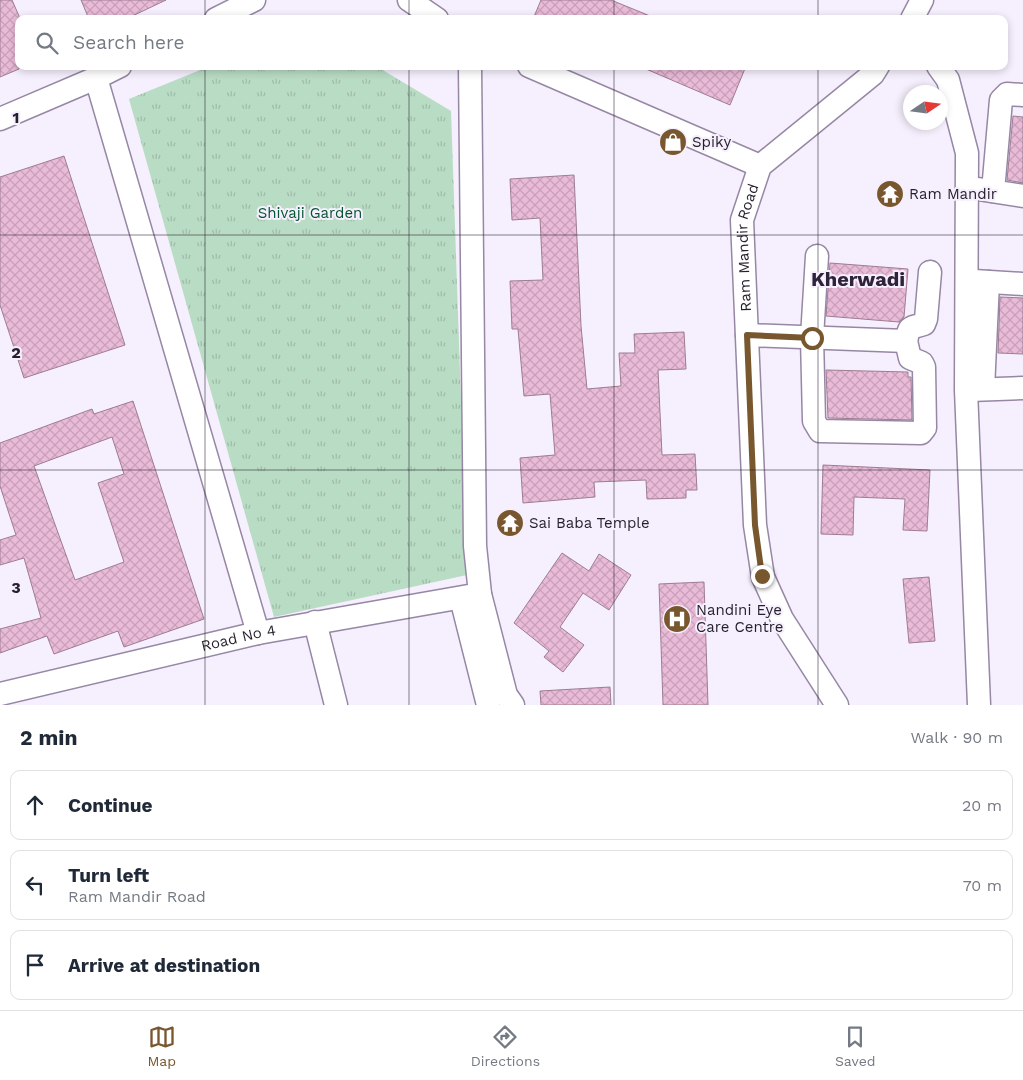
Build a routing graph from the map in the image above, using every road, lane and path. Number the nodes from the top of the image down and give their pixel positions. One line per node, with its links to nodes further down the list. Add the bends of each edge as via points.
1 (254, 0): 4 (street)
2 (408, 0): 5 (street)
3 (922, 0): 6 (street)
4 (224, 15)
5 (431, 15)
6 (914, 15)
7 (112, 70): 12 (street)
8 (470, 70): 28 (street, via 475,546)
9 (538, 70): 15 (street)
10 (875, 70): 15 (street, Ram Mandir Road)
11 (941, 70): 16 (street, via 948,80 967,153)
12 (96, 78): 14 (street); 30 (street)
13 (1023, 95): 17 (street, via 1007,94 1001,100)
14 (0, 118)
15 (760, 166): 23 (street, Ram Mandir Road, via 742,220)
16 (967, 187): 17 (street); 21 (street)
17 (993, 191): 18 (street)
18 (1023, 196)
19 (817, 256): 24 (street)
20 (930, 272): 25 (street, via 926,319 924,324 909,329)
21 (977, 282): 22 (street); 27 (street)
22 (1023, 284)
23 (747, 335): 24 (street); 35 (street, Ram Mandir Road, via 755,525 762,576 782,618)
24 (812, 338): 25 (street); 25 (street, via 814,421 820,431 916,434 925,428 924,367 910,358)
25 (906, 341)
26 (1023, 388): 27 (street)
27 (975, 390): 36 (street)
28 (471, 596): 29 (street, Road No 4); 33 (street); 34 (street, via 506,695)
29 (316, 622): 30 (street, Road No 4); 32 (street)
30 (258, 633): 31 (street, Road No 4)
31 (0, 694)
32 (336, 705)
33 (488, 705)
34 (513, 705)
35 (837, 705)
36 (979, 705)

